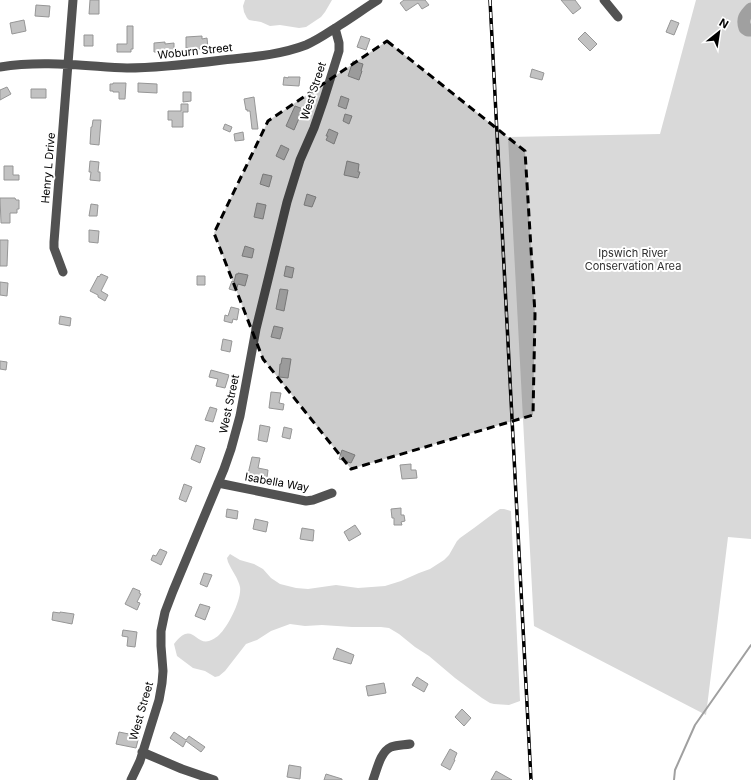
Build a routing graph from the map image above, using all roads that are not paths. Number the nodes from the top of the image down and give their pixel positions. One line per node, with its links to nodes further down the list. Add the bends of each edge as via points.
1 (73, 0): 7 (street, Henry L Drive)
2 (378, 0): 4 (street, Woburn Street)
3 (604, 0): 5 (street)
4 (365, 4): 6 (street, Woburn Street)
5 (618, 17)
6 (335, 28): 7 (street, Woburn Street, via 306,44 273,54 155,67); 10 (street, West Street, via 339,51 314,128 291,186 256,329 240,416)
7 (68, 65): 8 (street, Woburn Street, via 30,64); 9 (street, Henry L Drive, via 54,242)
8 (0, 67)
9 (63, 272)
10 (218, 483): 11 (street, Isabella Way, via 306,501); 13 (street, West Street, via 165,612 161,646 162,683)
11 (332, 494)
12 (410, 744): 16 (street, via 388,749)
13 (142, 752): 14 (street, West Street); 15 (street)
14 (131, 780)
15 (214, 780)
16 (373, 780)

